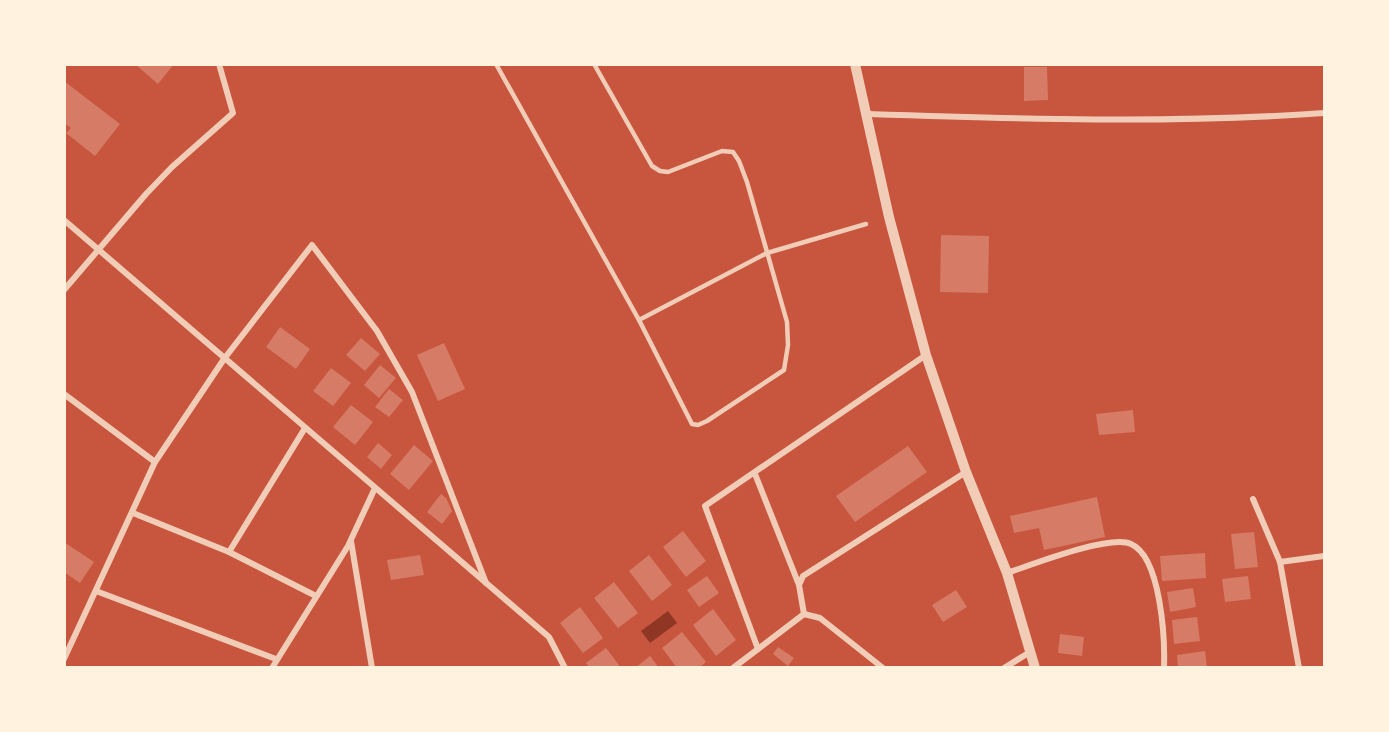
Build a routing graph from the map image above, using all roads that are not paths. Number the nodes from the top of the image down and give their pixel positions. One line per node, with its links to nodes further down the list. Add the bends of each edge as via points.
1 (219, 64): 9 (street, via 233,113 172,167)
2 (496, 64): 12 (lane)
3 (594, 64): 10 (lane, via 652,166 668,172 722,151 733,152 747,183)
4 (855, 64): 6 (street)
5 (1324, 113): 6 (street, via 1254,118 1061,120)
6 (865, 114): 13 (street)
7 (64, 220): 9 (street)
8 (866, 224): 10 (lane)
9 (98, 250): 11 (street); 14 (street)
10 (767, 253): 12 (lane); 12 (lane, via 787,322 784,370 707,421 692,423)
11 (64, 290)
12 (639, 320)
13 (926, 355): 18 (street); 19 (street)
14 (224, 359): 16 (street); 17 (street); 28 (street, via 312,244 376,331 411,392)
15 (64, 394): 17 (street)
16 (305, 428): 20 (street); 24 (street)
17 (155, 462): 22 (street)
18 (966, 472): 27 (street); 29 (street, via 803,576)
19 (755, 474): 29 (street); 35 (street, via 705,506)
20 (375, 488): 23 (street); 28 (street)
21 (1253, 499): 26 (street)
22 (133, 513): 24 (street); 30 (street)
23 (351, 540): 31 (street); 40 (street)
24 (229, 552): 31 (street)
25 (1324, 556): 26 (street)
26 (1280, 562): 47 (street)
27 (1007, 573): 36 (street); 46 (street, via 1083,548 1131,543 1148,562 1155,585 1165,644)
28 (486, 583): 41 (street, via 549,637)
29 (799, 585): 32 (street)
30 (96, 591): 34 (street); 38 (street)
31 (316, 596): 38 (street)
32 (804, 614): 35 (street); 43 (street, via 820,618)
33 (64, 640): 34 (street)
34 (72, 644): 37 (street)
35 (758, 649): 42 (street)
36 (1030, 652): 44 (street); 45 (street)
37 (64, 659)
38 (276, 659): 39 (street)
39 (272, 668)
40 (372, 668)
41 (565, 668)
42 (733, 668)
43 (884, 668)
44 (1004, 668)
45 (1035, 668)
46 (1164, 668)
47 (1299, 668)

